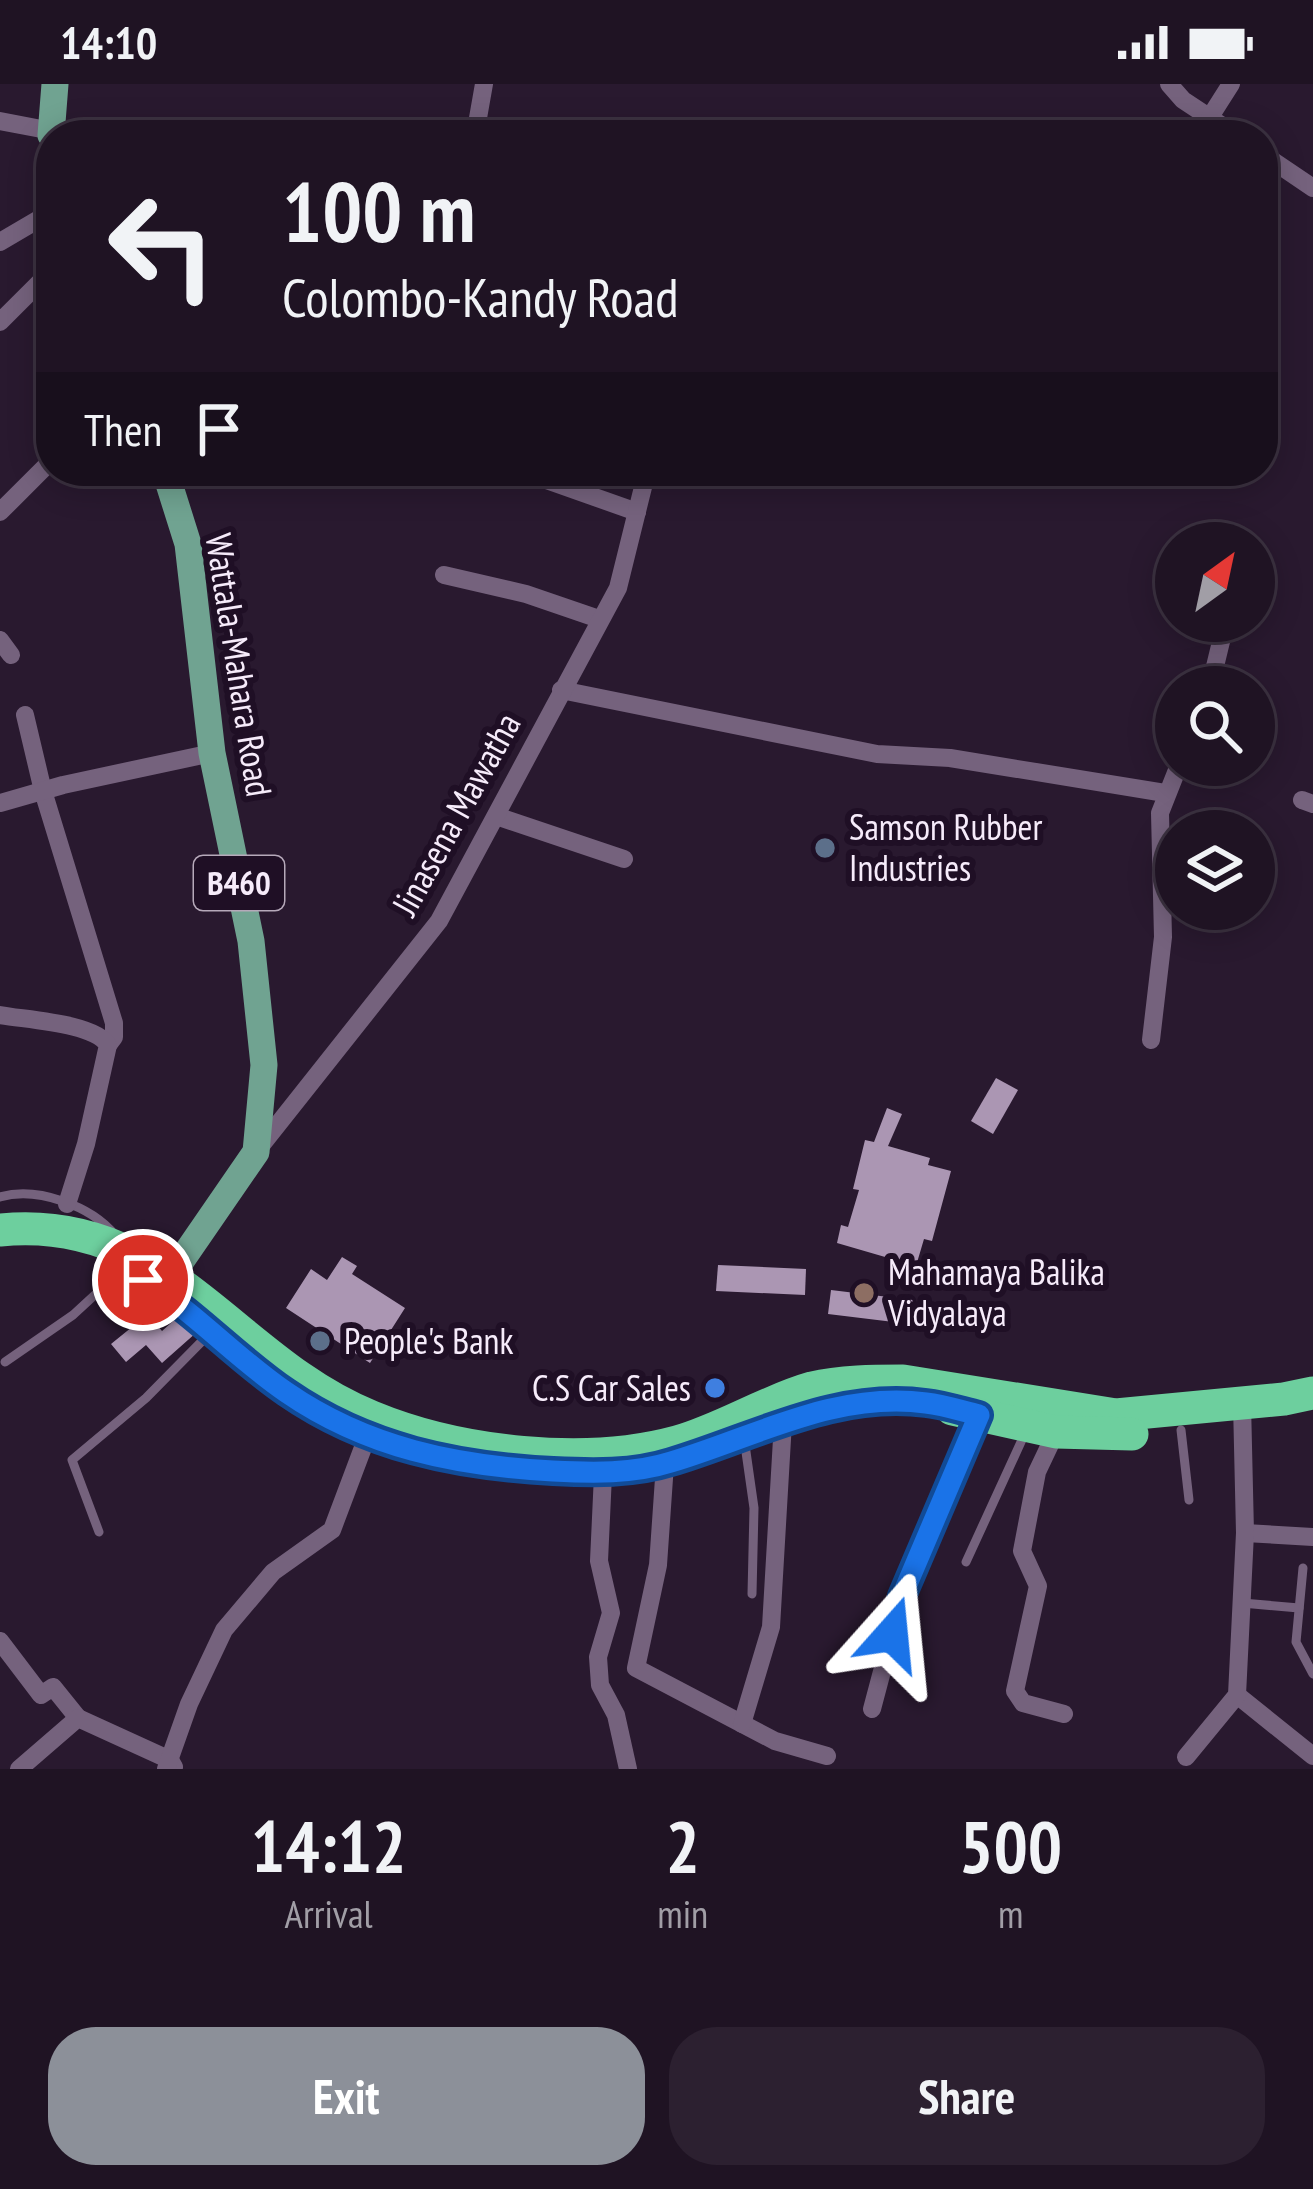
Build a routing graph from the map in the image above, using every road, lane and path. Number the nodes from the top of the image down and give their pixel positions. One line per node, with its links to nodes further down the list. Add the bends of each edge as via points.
1 (55, 84): 6 (main road)
2 (484, 84): 7 (street)
3 (1169, 84): 5 (street)
4 (1231, 84): 5 (street)
5 (1210, 117): 8 (street)
6 (52, 120)
7 (478, 120)
8 (1214, 120)
9 (0, 121): 10 (street)
10 (36, 134)
11 (1278, 164): 12 (street)
12 (1313, 188)
13 (36, 221): 14 (street)
14 (0, 242)
15 (36, 286): 16 (street)
16 (0, 322)
17 (36, 476): 21 (street)
18 (170, 486): 27 (main road, Wattala-Mahara Road / B460, via 188,544)
19 (564, 486): 22 (street)
20 (643, 486): 22 (street, Jinasena Mawatha)
21 (0, 512)
22 (638, 512): 24 (street, Jinasena Mawatha, via 618,588)
23 (444, 575): 24 (street)
24 (599, 619): 25 (street, Jinasena Mawatha)
25 (561, 690): 30 (street, via 878,754); 32 (street, Jinasena Mawatha)
26 (25, 715): 29 (street)
27 (212, 754): 29 (street); 37 (main road, Wattala-Mahara Road / B460, via 251,941 264,1065)
28 (1168, 786): 30 (street)
29 (43, 790): 31 (street); 36 (street, via 114,1023)
30 (1165, 793): 35 (street, via 1163,937)
31 (0, 803)
32 (496, 816): 33 (street); 37 (street, Jinasena Mawatha, via 439,921)
33 (624, 859)
34 (0, 1016): 36 (street, via 87,1030)
35 (1151, 1040)
36 (108, 1045): 39 (street)
37 (256, 1152): 43 (main road, Wattala-Mahara Road / B460)
38 (0, 1197): 39 (lane, via 23,1193)
39 (67, 1204): 42 (lane, via 109,1227)
40 (0, 1230): 42 (highway, via 56,1229)
41 (0, 1251): 42 (highway)
42 (124, 1259): 43 (highway); 44 (highway); 45 (lane, via 73,1315)
43 (172, 1274): 55 (highway, via 290,1372 372,1418 432,1437)
44 (212, 1331): 53 (highway, via 290,1395); 58 (lane, via 72,1460)
45 (5, 1362)
46 (1313, 1393): 47 (highway)
47 (1242, 1414): 49 (highway); 52 (highway); 55 (highway, via 1116,1415 876,1381 813,1388); 59 (street)
48 (979, 1415): 50 (highway, via 875,1402); 51 (highway); 69 (street, via 902,1596)
49 (1313, 1416)
50 (783, 1422): 54 (highway); 72 (street, via 771,1627)
51 (1042, 1429): 52 (highway); 61 (lane); 70 (street, via 1022,1551 1038,1586 1015,1691 1023,1703)
52 (1181, 1430): 57 (lane)
53 (367, 1437): 55 (highway, via 493,1468); 76 (street, via 332,1530 273,1572 224,1630)
54 (744, 1438): 56 (highway); 63 (lane, via 754,1508)
55 (603, 1463): 56 (highway); 78 (street, via 599,1561 611,1613 598,1657 600,1685)
56 (665, 1464): 72 (street, via 658,1565 636,1668)
57 (1189, 1500)
58 (99, 1532)
59 (1245, 1533): 60 (street); 64 (street)
60 (1313, 1538)
61 (965, 1562)
62 (1303, 1568): 65 (lane)
63 (752, 1594)
64 (1242, 1604): 65 (lane); 68 (street)
65 (1299, 1608): 67 (lane, via 1296,1642)
66 (0, 1641): 71 (street, via 41,1695 53,1687)
67 (1313, 1674)
68 (1237, 1695): 73 (street); 75 (street)
69 (872, 1709)
70 (1064, 1714)
71 (78, 1718): 76 (street); 77 (street)
72 (742, 1724): 74 (street)
73 (1312, 1754)
74 (827, 1756)
75 (1186, 1757)
76 (171, 1766)
77 (19, 1769)
78 (628, 1769)

